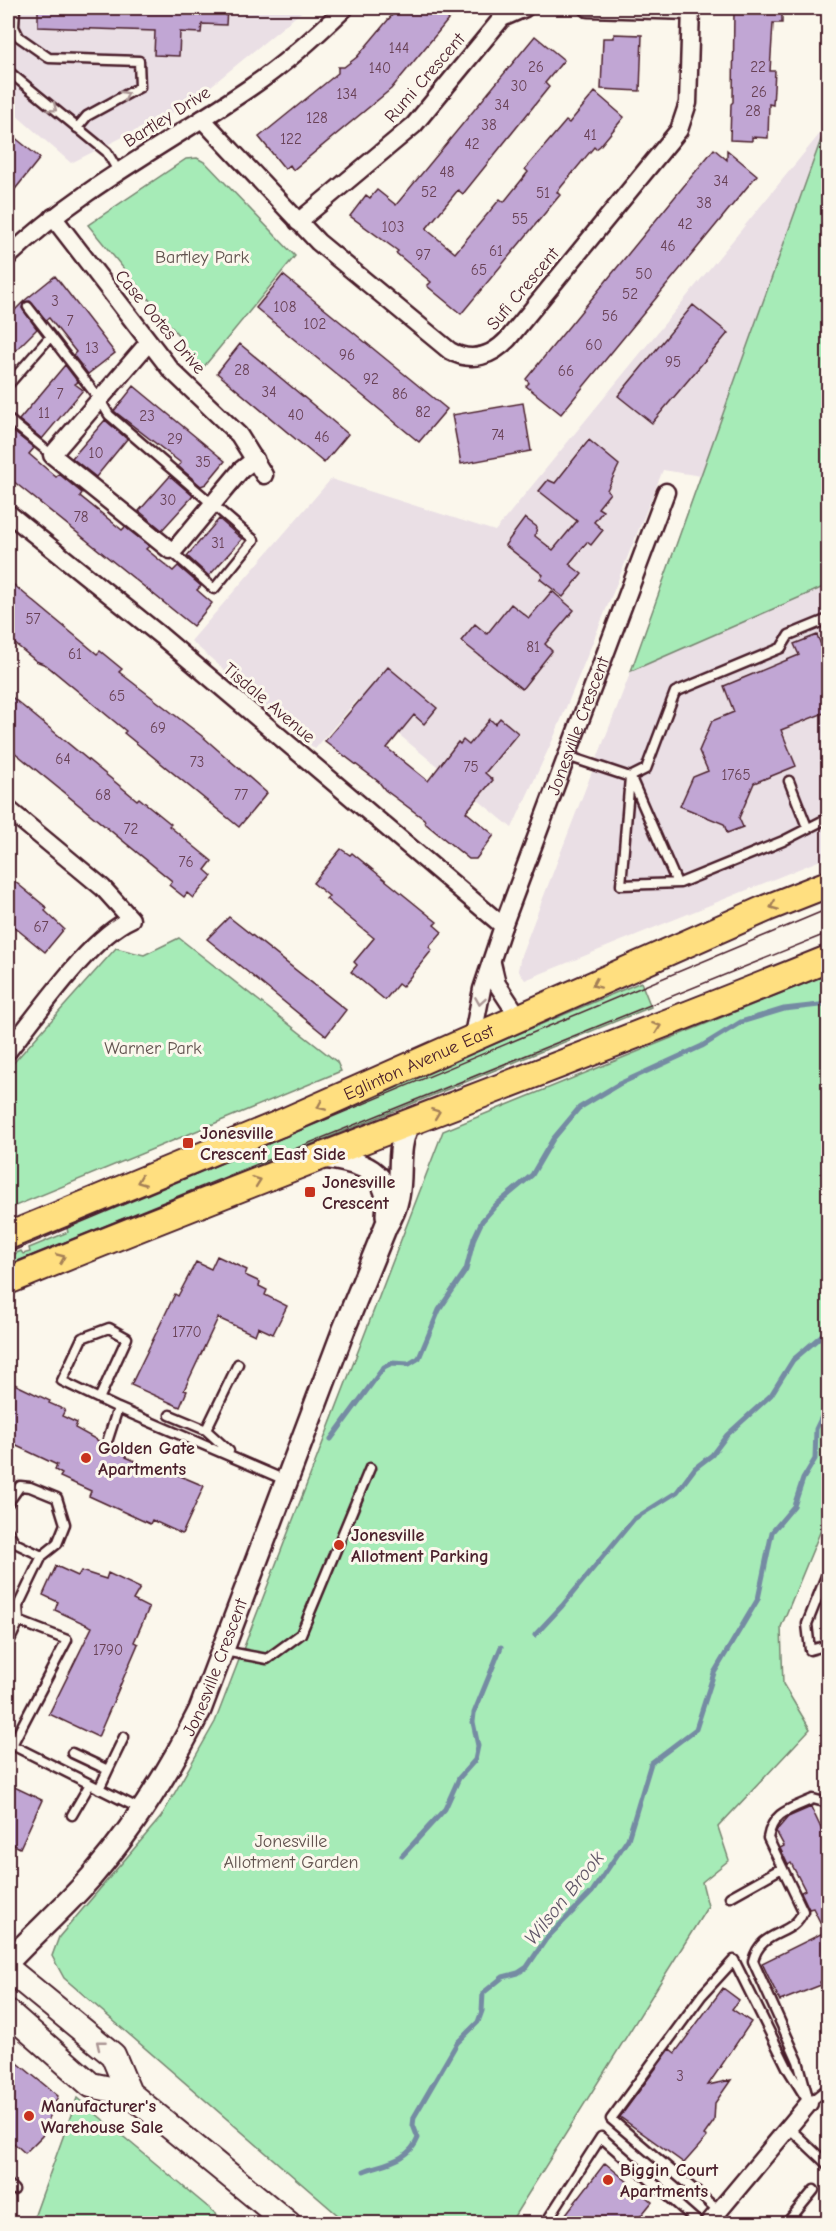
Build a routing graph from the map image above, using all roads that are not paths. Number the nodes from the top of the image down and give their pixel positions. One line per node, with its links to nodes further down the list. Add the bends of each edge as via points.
1 (15, 8): 8 (lane, one-way to 1, via 87,116 140,87 139,61 49,58 20,37 14,27)
2 (345, 8): 7 (street, Bartley Drive, via 252,87)
3 (525, 8): 11 (street, Rumi Crescent, via 502,18 414,125)
4 (588, 8): 5 (street)
5 (691, 9): 11 (street, Sufi Crescent, via 688,103 679,130 508,339 492,353 469,357 450,351)
6 (8, 71): 8 (lane, one-way to 8)
7 (202, 119): 9 (street, Bartley Drive); 11 (street, Sufi Crescent)
8 (77, 128): 9 (lane, via 107,152)
9 (118, 171): 10 (street, Bartley Drive)
10 (53, 217): 12 (street, Bartley Drive); 15 (street, Case Ootes Drive)
11 (298, 222)
12 (10, 251)
13 (28, 308): 14 (lane)
14 (50, 337): 16 (lane); 17 (lane)
15 (149, 342): 17 (street); 20 (street, Case Ootes Drive, via 171,370 239,435)
16 (8, 386)
17 (100, 400): 19 (street); 23 (lane, via 109,415)
18 (8, 419): 19 (lane)
19 (52, 455): 25 (street)
20 (255, 459): 21 (street, Case Ootes Drive); 23 (street)
21 (264, 475)
22 (666, 492): 27 (street, Jonesville Crescent)
23 (212, 504): 25 (street, via 176,548); 25 (lane, via 254,540 214,589)
24 (8, 513): 35 (street, Tisdale Avenue, via 161,636)
25 (170, 550)
26 (828, 619): 28 (lane, via 789,634 781,648 675,692 646,769)
27 (567, 756): 28 (lane); 35 (street, Jonesville Crescent)
28 (630, 777): 33 (lane); 33 (lane, via 621,885)
29 (789, 781): 32 (lane)
30 (8, 808): 40 (street, via 103,888 131,919 114,927 96,944)
31 (828, 818): 32 (lane)
32 (807, 827): 33 (lane, via 783,841)
33 (677, 883)
34 (828, 884): 38 (main road, Eglinton Avenue East, one-way to 38)
35 (502, 927): 37 (street, Jonesville Crescent)
36 (828, 958): 41 (main road, one-way to 36)
37 (492, 963): 38 (street, via 497,984); 39 (street, Jonesville Crescent, one-way to 39, via 482,989)
38 (520, 1019): 39 (main road, Eglinton Avenue East)
39 (472, 1040): 44 (main road, Eglinton Avenue East, one-way to 44)
40 (8, 1051)
41 (409, 1123): 42 (main road); 43 (street, Jonesville Crescent, via 401,1139 398,1202)
42 (323, 1157): 43 (street, Jonesville Crescent, via 359,1163 375,1174 387,1192); 45 (main road, one-way to 42, via 202,1200)
43 (386, 1226): 54 (street, Jonesville Crescent)
44 (8, 1236)
45 (8, 1281)
46 (238, 1364): 50 (lane)
47 (99, 1399): 47 (lane, via 62,1381 82,1338 109,1328 128,1338); 48 (lane)
48 (118, 1408): 51 (lane); 52 (lane)
49 (170, 1415): 50 (lane)
50 (206, 1430): 52 (lane)
51 (108, 1439)
52 (235, 1456): 54 (lane)
53 (370, 1468): 63 (lane, via 301,1634 267,1659)
54 (286, 1480): 63 (street, Jonesville Crescent)
55 (8, 1503): 57 (lane, via 20,1486 57,1498 65,1524 57,1544)
56 (8, 1531): 57 (lane, via 15,1543)
57 (42, 1556): 60 (lane, via 18,1606)
58 (828, 1571): 62 (lane, via 807,1624 810,1650)
59 (8, 1617): 60 (lane)
60 (19, 1621): 61 (lane); 65 (lane, via 67,1640)
61 (8, 1644)
62 (828, 1644)
63 (224, 1651): 71 (street, Jonesville Crescent, via 176,1758)
64 (124, 1737): 67 (lane)
65 (10, 1744): 68 (lane)
66 (72, 1753): 67 (lane)
67 (108, 1770): 69 (lane)
68 (90, 1784): 69 (lane); 72 (lane)
69 (99, 1789): 71 (lane)
70 (828, 1803): 73 (lane, via 813,1799 777,1815 768,1838)
71 (143, 1811): 75 (street, Jonesville Crescent, via 90,1878)
72 (72, 1815)
73 (782, 1868): 74 (lane); 80 (lane, via 803,1911 795,1924 764,1939 756,1948 753,1961 798,2061)
74 (730, 1897)
75 (8, 1962)
76 (8, 1969): 79 (main road, one-way to 76, via 113,2055)
77 (8, 2012): 79 (main road, via 91,2085)
78 (828, 2088): 80 (lane)
79 (129, 2093): 85 (main road)
80 (809, 2103): 81 (street); 84 (lane, via 734,1960 702,1995 611,2119)
81 (788, 2127): 82 (lane); 84 (street)
82 (828, 2165)
83 (814, 2190): 88 (lane)
84 (714, 2217)
85 (289, 2223)
86 (545, 2223): 87 (lane, via 601,2137)
87 (700, 2223)
88 (786, 2223)

